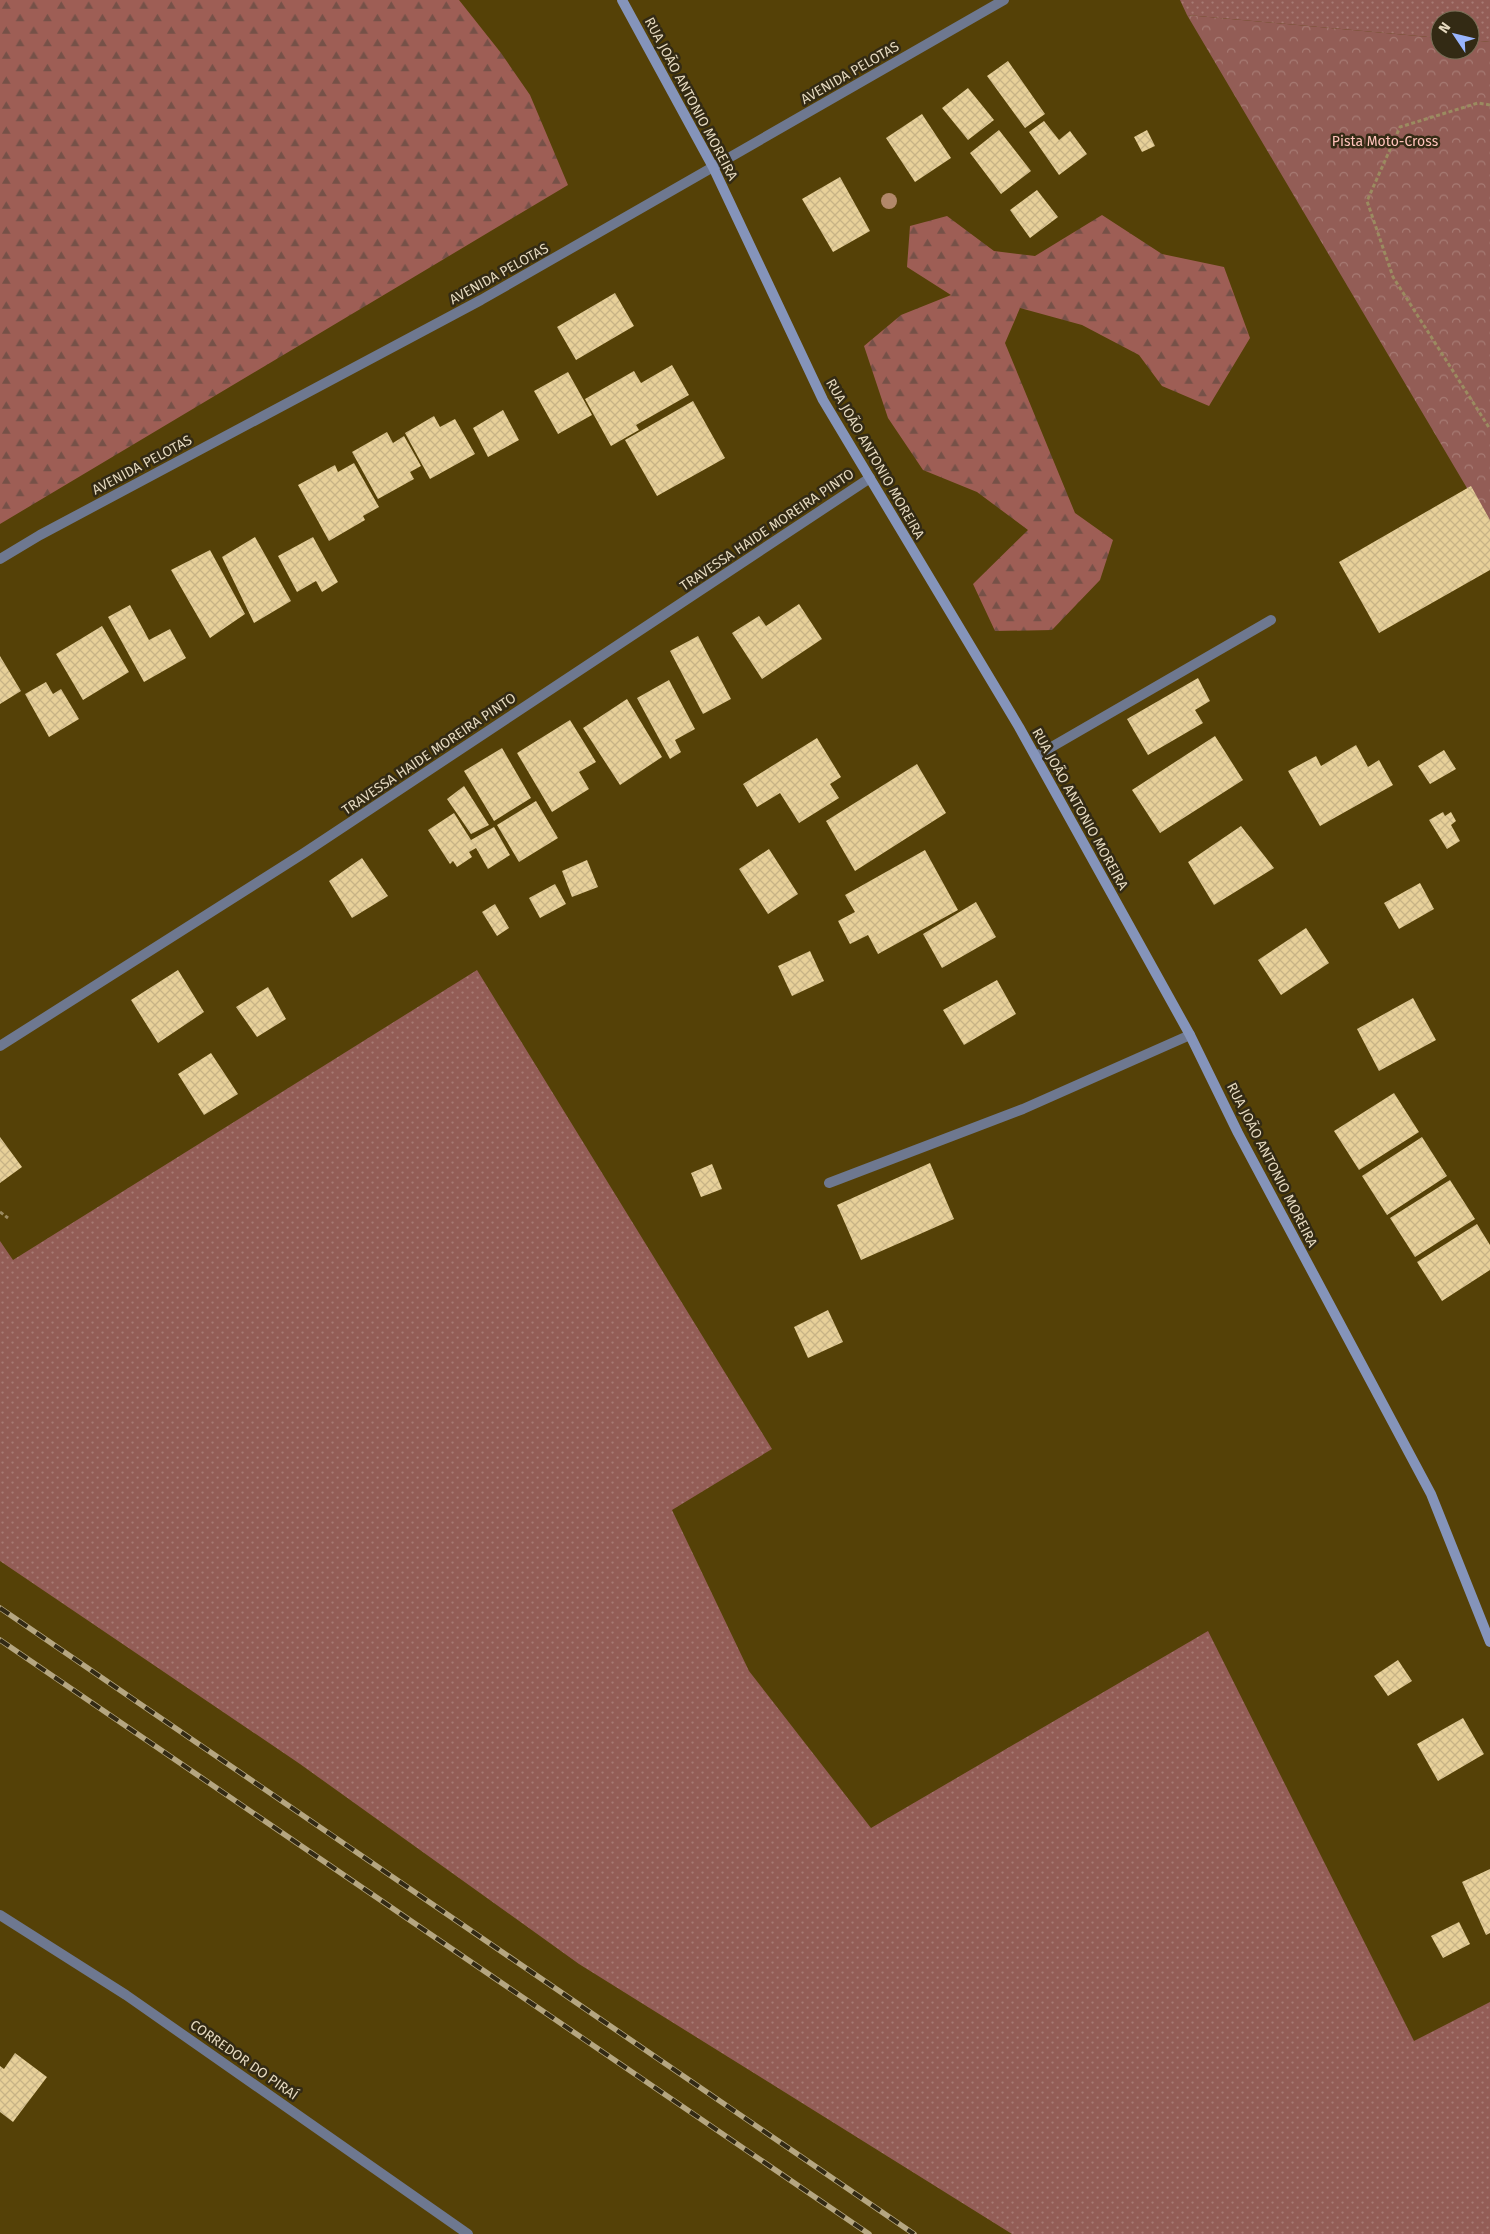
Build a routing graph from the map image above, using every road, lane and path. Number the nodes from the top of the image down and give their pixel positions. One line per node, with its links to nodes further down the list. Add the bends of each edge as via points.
1 (622, 0): 4 (main road, RUA JOÃO ANTONIO MOREIRA)
2 (1004, 0): 4 (street, AVENIDA PELOTAS)
3 (1490, 105): 5 (path, via 1478,103 1400,127 1367,201 1392,277)
4 (713, 167): 6 (main road, RUA JOÃO ANTONIO MOREIRA, via 823,400); 7 (street, AVENIDA PELOTAS, via 481,300)
5 (1490, 429)
6 (870, 478): 9 (main road, RUA JOÃO ANTONIO MOREIRA); 11 (street, TRAVESSA HAIDE MOREIRA PINTO, via 304,853)
7 (0, 558)
8 (1270, 620): 9 (street)
9 (1036, 756): 10 (main road, RUA JOÃO ANTONIO MOREIRA)
10 (1190, 1035): 12 (street, via 1023,1109); 15 (main road, RUA JOÃO ANTONIO MOREIRA, via 1243,1142 1431,1494)
11 (0, 1046)
12 (829, 1183)
13 (0, 1212): 14 (path)
14 (8, 1218)
15 (1490, 1642)
16 (0, 1915): 17 (street, CORREDOR DO PIRAÍ, via 126,1995)
17 (468, 2234)

